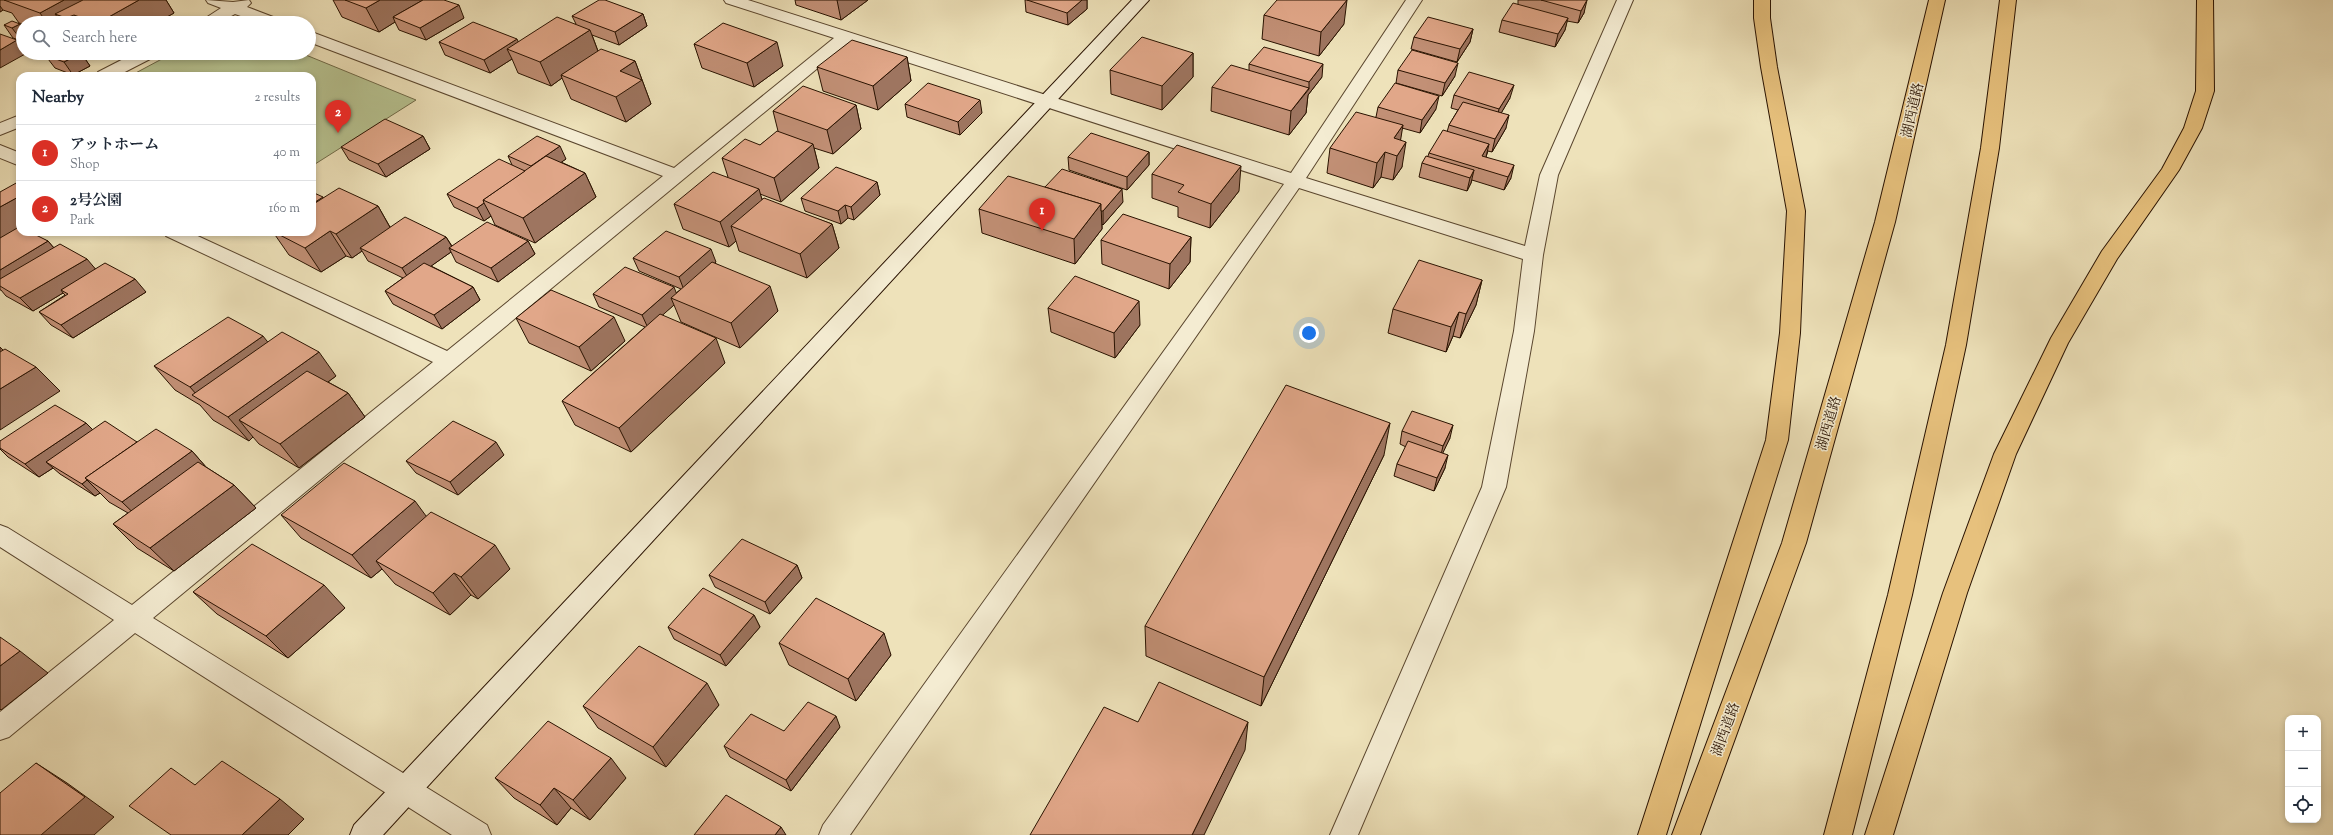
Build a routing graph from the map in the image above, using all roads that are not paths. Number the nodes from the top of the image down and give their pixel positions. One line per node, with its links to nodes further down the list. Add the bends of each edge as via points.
1 (214, 0): 11 (street)
2 (250, 0): 11 (street)
3 (732, 0): 14 (street)
4 (1141, 0): 18 (street)
5 (1414, 0): 24 (street)
6 (1625, 0): 26 (street, via 1549,175)
7 (1762, 0): 36 (highway, via 1769,67 1796,211 1790,334 1777,440)
8 (1938, 0): 37 (highway, 湖西道路, via 1885,222 1794,543)
9 (2008, 0): 38 (highway, via 1990,148 1956,345 1900,595)
10 (2205, 0): 39 (highway, via 2205,91 2193,128 2170,170 2109,256 2058,342 2005,454 1955,593)
11 (235, 8): 12 (street); 13 (street)
12 (220, 16)
13 (256, 16)
14 (844, 38): 18 (street); 23 (street)
15 (316, 39): 23 (street)
16 (135, 60): 17 (street)
17 (112, 72)
18 (1048, 101): 24 (street); 31 (street, via 862,298)
19 (16, 122): 20 (street)
20 (0, 130)
21 (0, 151): 22 (street)
22 (16, 158)
23 (676, 175): 27 (street)
24 (1295, 181): 26 (street); 34 (street)
25 (182, 236): 27 (street)
26 (1533, 255): 35 (street, via 1524,331 1494,487)
27 (449, 361): 29 (street)
28 (0, 535): 29 (street)
29 (133, 619): 30 (street); 31 (street)
30 (0, 728)
31 (407, 791): 32 (street); 33 (street)
32 (364, 835)
33 (477, 835)
34 (833, 835)
35 (1344, 835)
36 (1652, 835)
37 (1686, 835)
38 (1838, 835)
39 (1879, 835)

